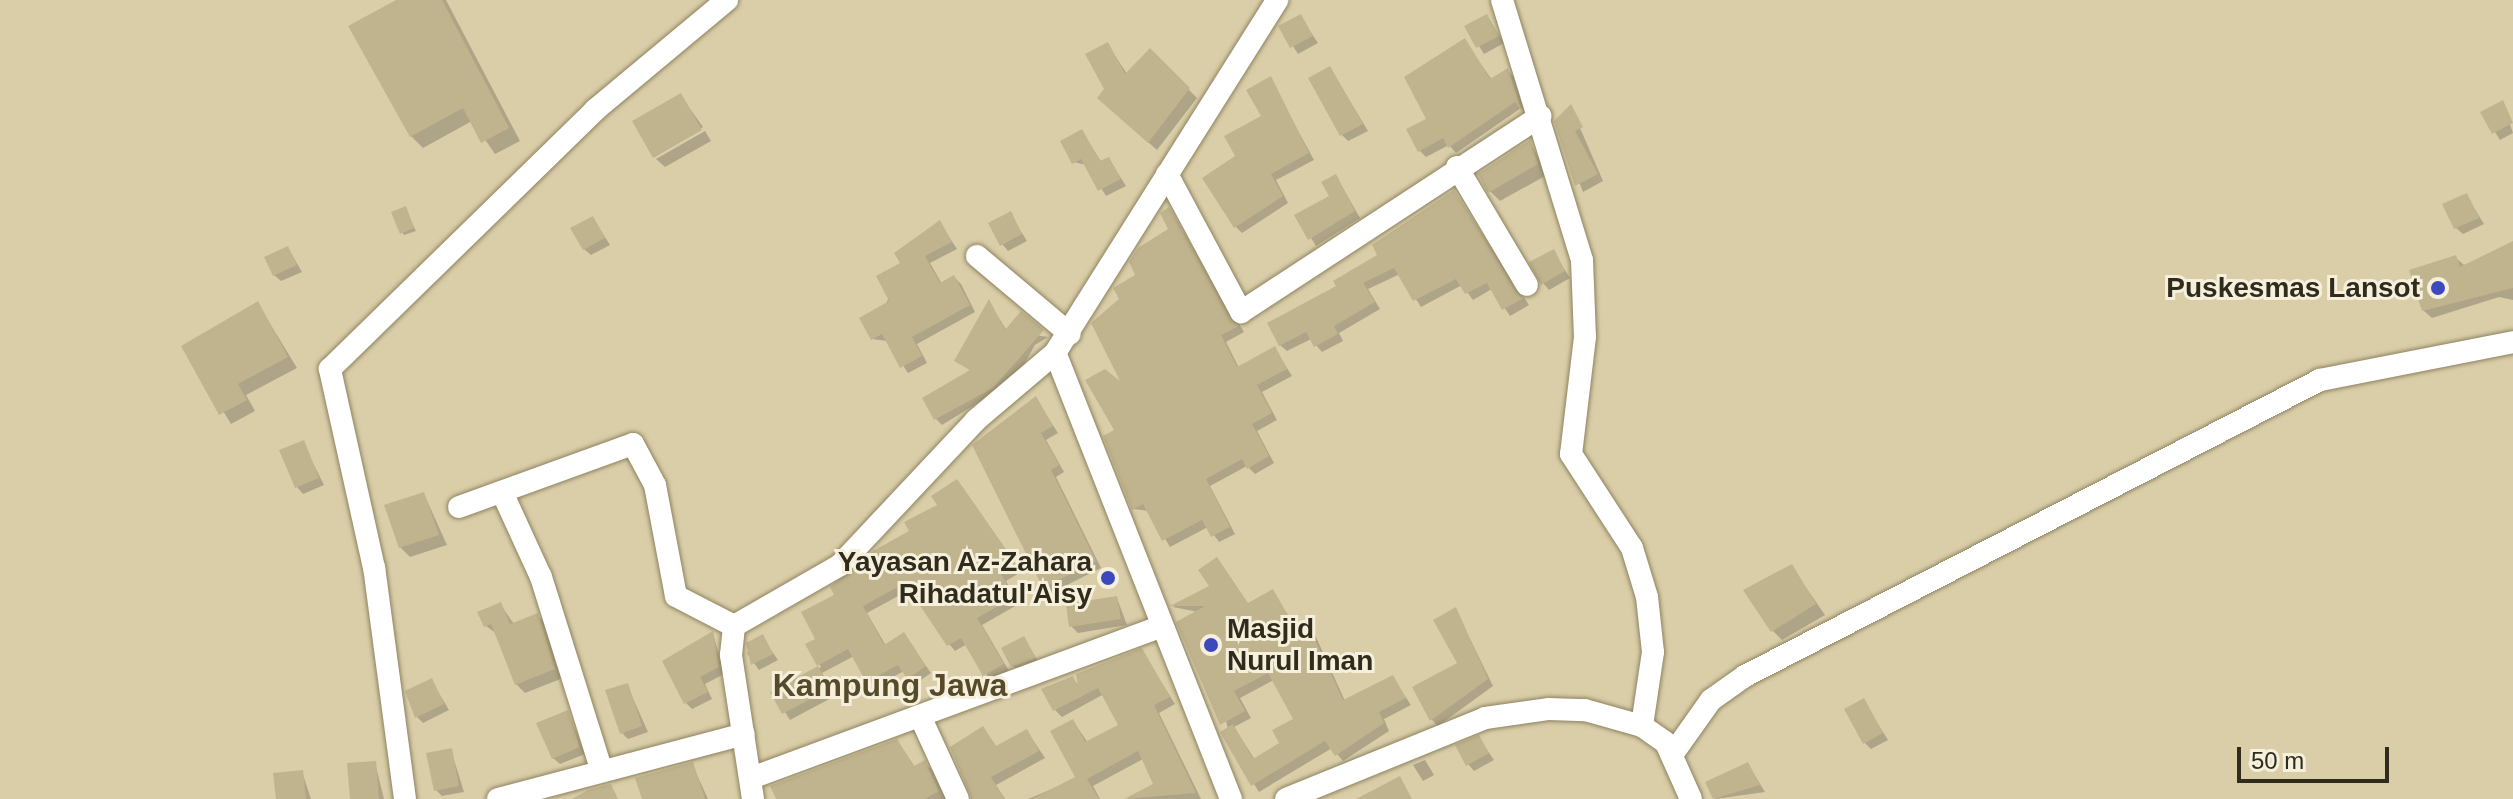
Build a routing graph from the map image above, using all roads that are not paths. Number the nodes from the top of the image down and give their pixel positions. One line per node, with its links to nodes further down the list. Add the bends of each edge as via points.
1 (727, 0): 21 (street, via 595,110 330,369 374,568)
2 (1277, 0): 6 (street)
3 (1502, 0): 4 (street)
4 (1541, 116): 5 (street); 18 (street, via 1586,297 1571,454 1640,566 1653,652)
5 (1457, 167): 6 (street, via 1241,312); 8 (street)
6 (1167, 174): 9 (street)
7 (977, 256): 9 (street)
8 (1527, 285)
9 (1070, 334): 11 (street)
10 (2513, 342): 18 (street, via 2320,380 1745,676)
11 (1055, 353): 14 (street, via 976,420 840,565); 15 (street)
12 (502, 492): 13 (street); 14 (street, via 633,444 655,485 676,596); 19 (street, via 541,577)
13 (459, 507)
14 (734, 626): 17 (street, via 731,655)
15 (1162, 626): 16 (street); 24 (street)
16 (920, 716): 20 (street); 23 (street)
17 (744, 734): 19 (street); 20 (street)
18 (1658, 739): 25 (street, via 1585,710 1510,712); 26 (street)
19 (601, 768): 22 (street)
20 (753, 788)
21 (405, 799)
22 (498, 799)
23 (958, 799)
24 (1231, 799)
25 (1286, 799)
26 (1691, 799)

